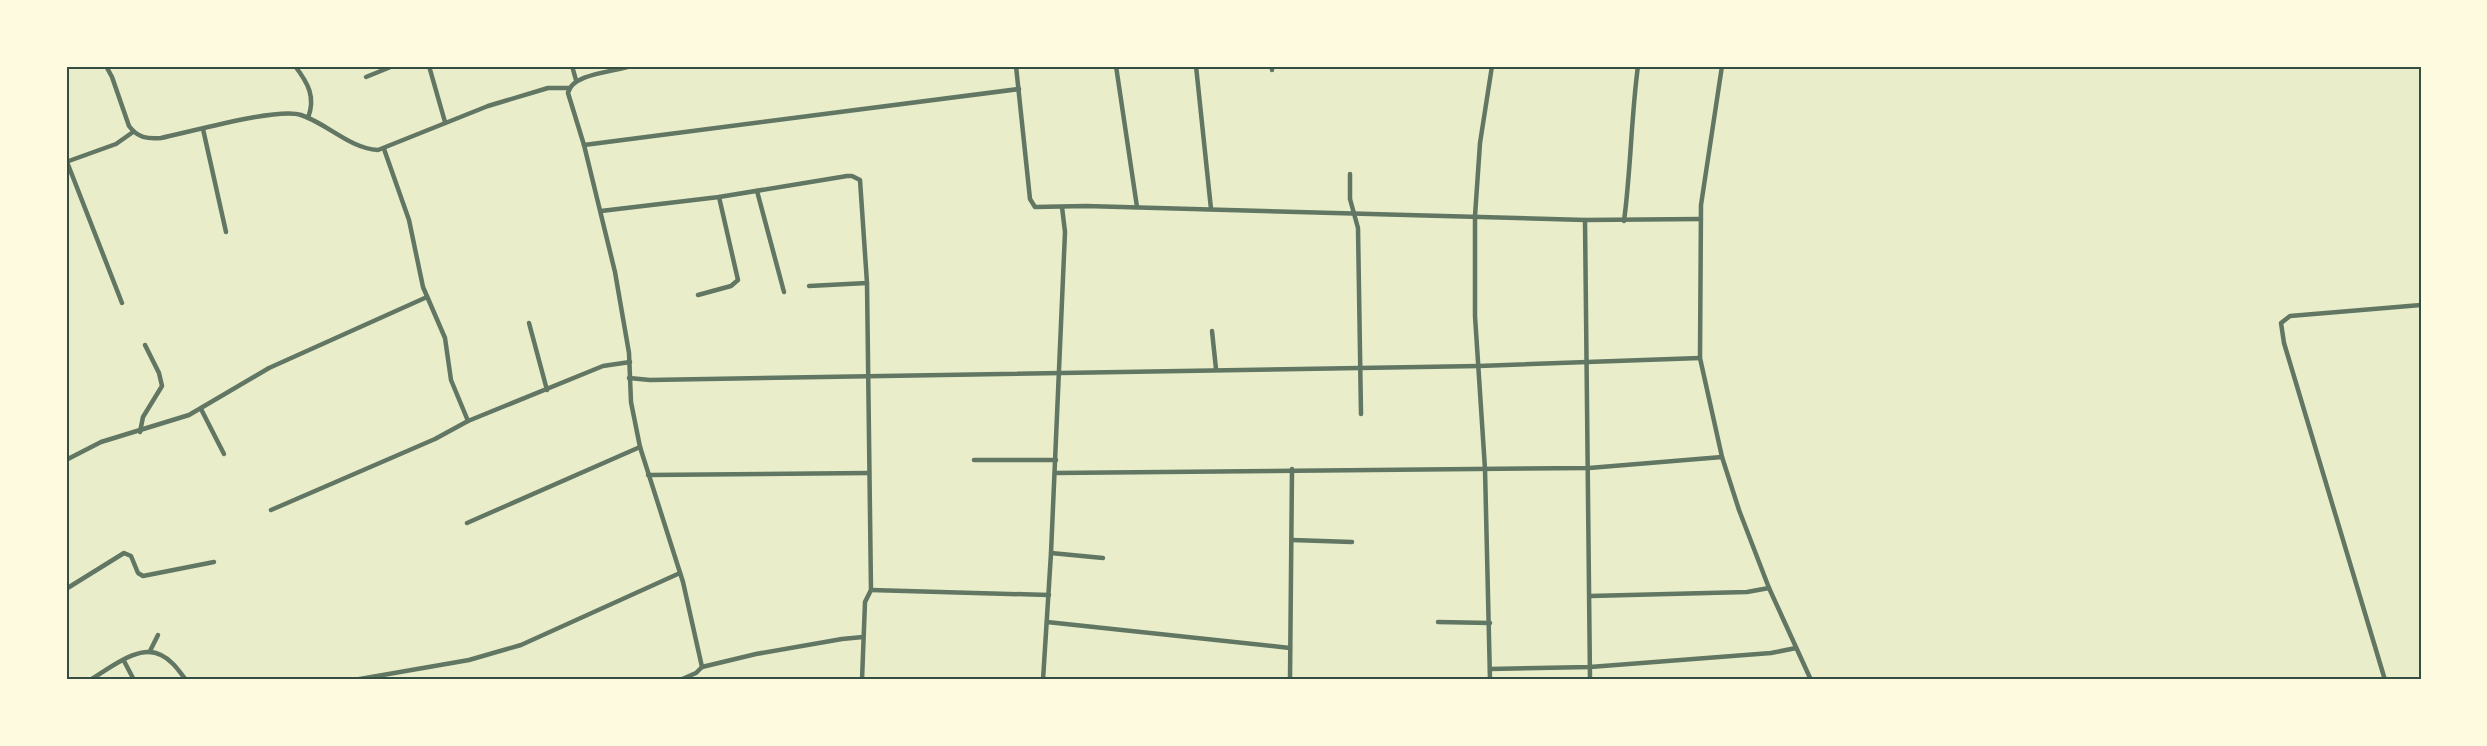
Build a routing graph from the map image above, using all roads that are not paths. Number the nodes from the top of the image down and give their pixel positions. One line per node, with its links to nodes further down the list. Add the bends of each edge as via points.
1 (106, 66): 20 (street)
2 (295, 66): 17 (street, via 312,99)
3 (393, 66): 13 (street)
4 (429, 66): 18 (street)
5 (572, 66): 14 (street)
6 (631, 66): 14 (street)
7 (1016, 66): 16 (street)
8 (1116, 66): 28 (street)
9 (1196, 66): 29 (street)
10 (1492, 66): 32 (street, via 1480,142)
11 (1638, 66): 35 (street)
12 (1722, 66): 33 (street)
13 (366, 77)
14 (576, 80): 15 (street)
15 (569, 88): 18 (street, via 532,92); 21 (street, via 569,98)
16 (1019, 89): 21 (street); 27 (street, via 1031,204 1040,208)
17 (308, 118): 19 (street, via 294,113 279,113); 22 (street, via 359,146 371,150)
18 (445, 122): 22 (street)
19 (203, 129): 20 (street, via 151,139); 36 (street)
20 (133, 132): 23 (street, via 116,144)
21 (584, 145): 30 (street)
22 (384, 149): 41 (street, via 409,220)
23 (67, 162): 42 (street)
24 (1350, 174): 31 (street, via 1350,199)
25 (757, 191): 26 (street); 37 (street, via 857,177 862,184); 39 (street)
26 (719, 197): 30 (street); 40 (street, via 738,280 731,286)
27 (1062, 207): 28 (street); 53 (street, via 1065,232)
28 (1137, 208): 29 (street)
29 (1211, 209): 31 (street)
30 (601, 211): 48 (street)
31 (1354, 212): 32 (street); 51 (street, via 1358,228)
32 (1475, 216): 34 (street); 50 (street)
33 (1700, 219): 35 (street); 47 (street)
34 (1586, 220): 35 (street); 49 (street)
35 (1624, 220)
36 (226, 232)
37 (867, 283): 38 (street); 54 (street)
38 (809, 286)
39 (784, 292)
40 (698, 295)
41 (427, 297): 57 (street, via 269,368); 59 (street, via 445,338 451,380)
42 (122, 303)
43 (2421, 305): 109 (street, via 2290,316 2281,323 2284,343)
44 (529, 323): 56 (street)
45 (1212, 331): 52 (street)
46 (145, 345): 60 (street, via 162,386 143,417)
47 (1700, 358): 49 (street); 63 (street)
48 (630, 362): 55 (street); 56 (street, via 603,366)
49 (1586, 363): 50 (street); 67 (street)
50 (1479, 366): 51 (street); 69 (street)
51 (1360, 367): 52 (street); 58 (street)
52 (1216, 369): 53 (street)
53 (1059, 373): 54 (street); 66 (street)
54 (868, 375): 55 (street); 70 (street)
55 (629, 378): 61 (street, via 630,402)
56 (547, 390): 59 (street)
57 (202, 409): 60 (street); 62 (street)
58 (1361, 414)
59 (468, 421): 73 (street, via 435,439)
60 (140, 432): 64 (street, via 101,442)
61 (640, 447): 72 (street); 74 (street)
62 (224, 454)
63 (1722, 457): 67 (street); 81 (street)
64 (66, 460)
65 (974, 460): 66 (street)
66 (1056, 460): 71 (street)
67 (1589, 468): 69 (street); 85 (street)
68 (1292, 469): 69 (street); 71 (street); 75 (street)
69 (1486, 469): 88 (street)
70 (869, 472): 72 (street); 83 (street)
71 (1055, 473): 77 (street)
72 (648, 475): 80 (street)
73 (271, 510)
74 (467, 523)
75 (1292, 540): 76 (street); 91 (street)
76 (1352, 542)
77 (1051, 552): 78 (street); 84 (street)
78 (1103, 558)
79 (214, 562): 82 (street, via 143,576 138,573 131,556 124,553)
80 (680, 573): 95 (street); 101 (street, via 521,645 469,660)
81 (1769, 588): 85 (street, via 1748,592); 92 (street)
82 (66, 589)
83 (871, 590): 84 (street); 90 (street, via 864,602)
84 (1049, 595): 86 (street)
85 (1590, 596): 96 (street)
86 (1048, 622): 91 (street); 104 (street)
87 (1438, 622): 88 (street)
88 (1490, 623): 97 (street)
89 (158, 635): 93 (street)
90 (864, 637): 95 (street, via 756,654); 103 (street)
91 (1290, 648): 105 (street)
92 (1796, 648): 96 (street, via 1771,653); 108 (street)
93 (150, 651): 94 (street); 100 (street, via 168,660)
94 (124, 661): 98 (street); 99 (street)
95 (702, 667): 102 (street)
96 (1590, 667): 97 (street); 107 (street)
97 (1490, 669): 106 (street)
98 (90, 680)
99 (134, 680)
100 (186, 680)
101 (354, 680)
102 (680, 680)
103 (862, 680)
104 (1043, 680)
105 (1290, 680)
106 (1490, 680)
107 (1590, 680)
108 (1811, 680)
109 (2385, 680)

